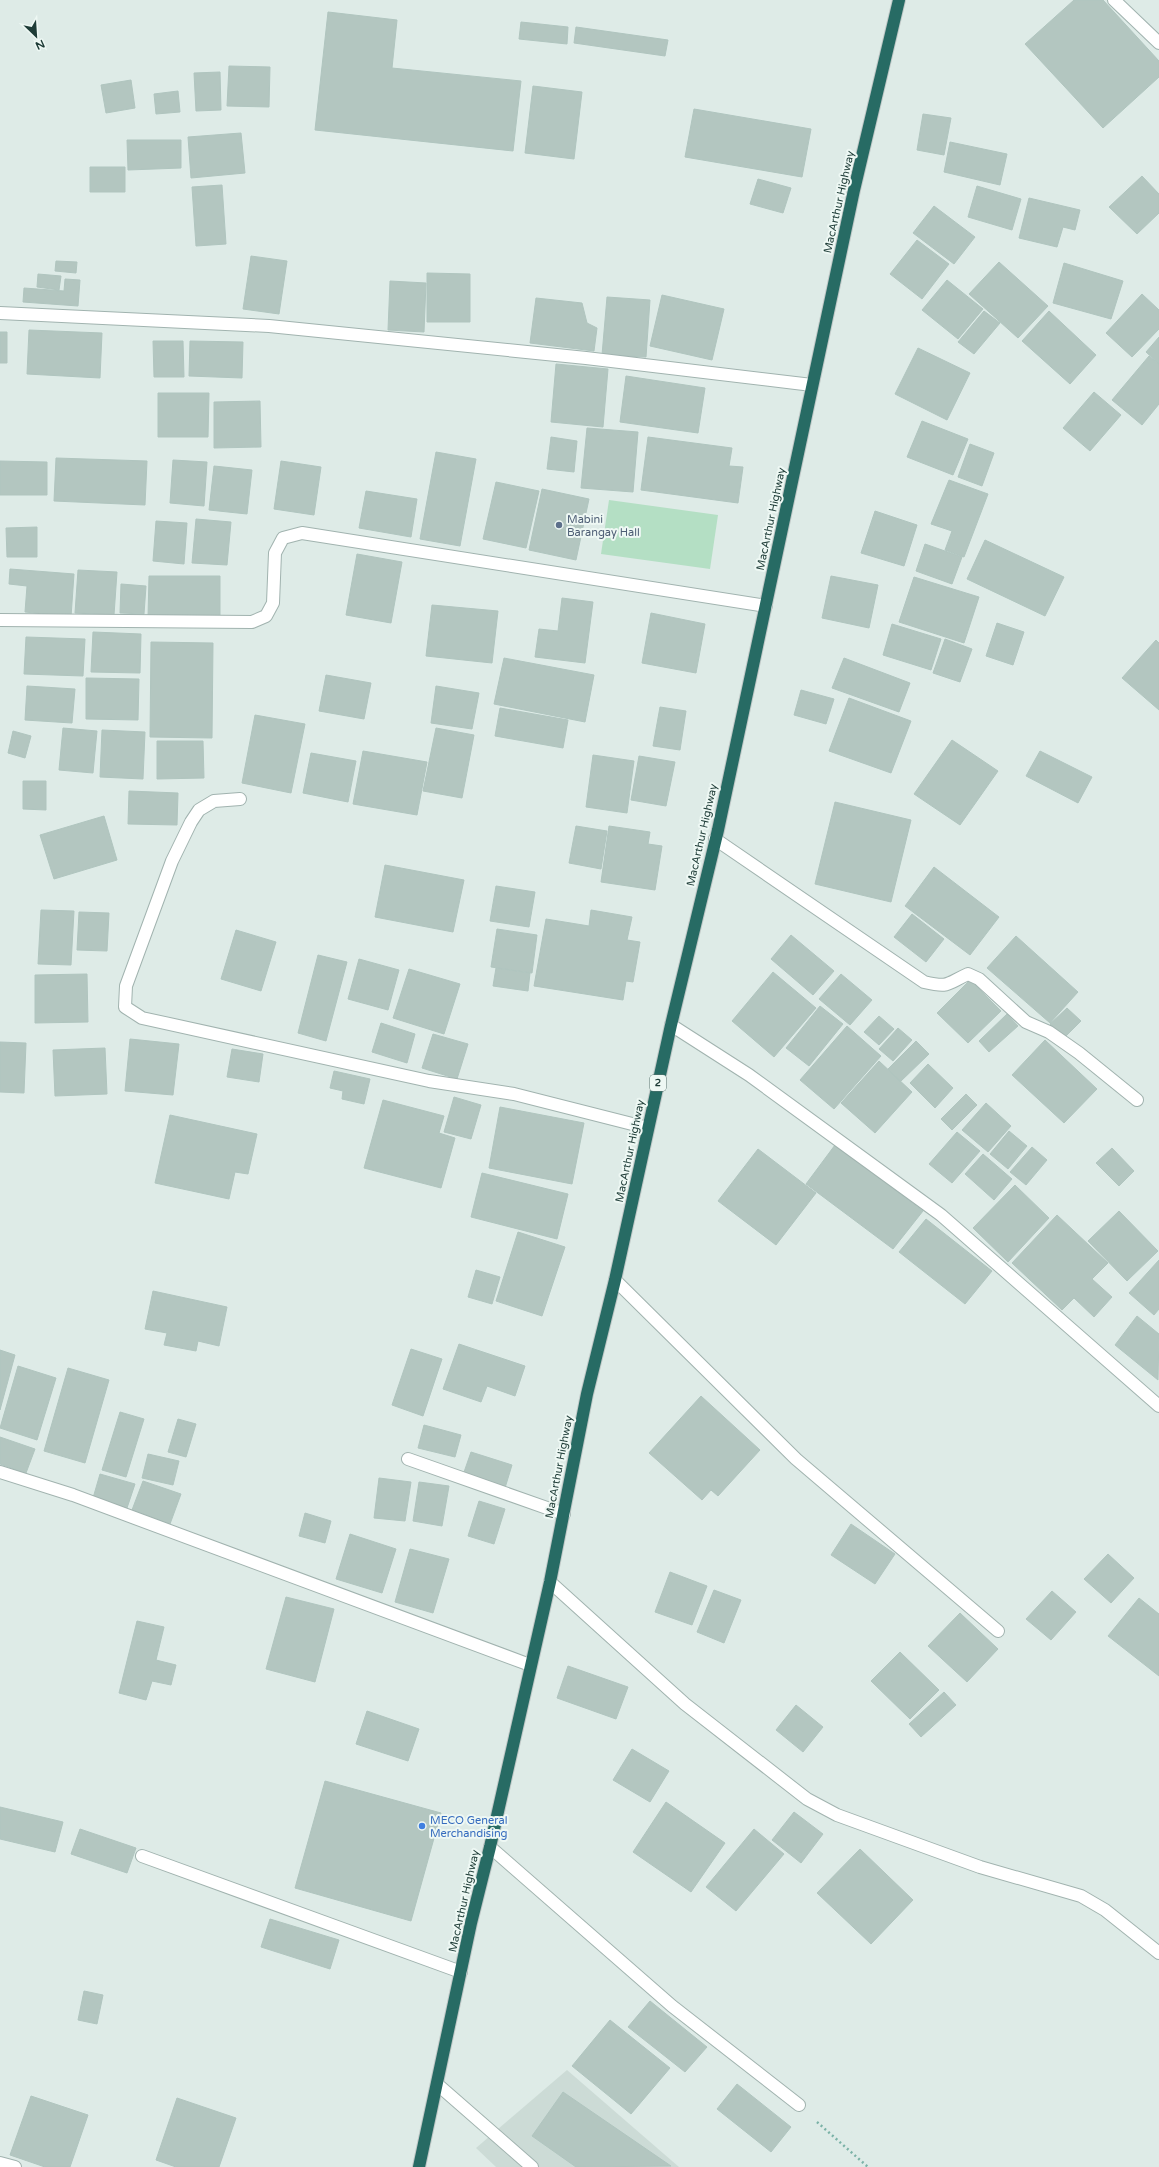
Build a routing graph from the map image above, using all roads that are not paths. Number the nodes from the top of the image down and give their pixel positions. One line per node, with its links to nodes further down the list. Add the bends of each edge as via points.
1 (899, 0): 5 (highway, MacArthur Highway / 2, via 854,190)
2 (1114, 0): 3 (street)
3 (1159, 43)
4 (0, 312): 5 (street, via 268,326 586,358)
5 (812, 385): 6 (highway, MacArthur Highway / 2)
6 (766, 606): 7 (street, via 302,533 283,538 274,553 273,603 266,616 252,622); 9 (highway, MacArthur Highway / 2)
7 (0, 620)
8 (240, 799): 12 (street, via 214,801 199,810 182,839 126,986 125,1007 142,1018 429,1081 514,1094)
9 (715, 839): 10 (highway, MacArthur Highway / 2); 11 (street, via 924,982 940,986 949,985 968,974 979,979 1026,1022 1049,1032 1079,1053)
10 (671, 1025): 12 (highway, MacArthur Highway / 2); 14 (street, via 749,1075 941,1215)
11 (1137, 1100)
12 (648, 1128): 13 (highway, MacArthur Highway / 2)
13 (615, 1280): 17 (highway, MacArthur Highway / 2, via 587,1394); 19 (street, via 796,1460)
14 (1159, 1406)
15 (408, 1458): 17 (street)
16 (0, 1472): 20 (street, via 73,1495)
17 (564, 1514): 18 (highway, MacArthur Highway / 2)
18 (550, 1582): 20 (highway, MacArthur Highway / 2); 23 (street, via 685,1704 807,1799 837,1814 980,1867 1081,1896 1126,1926)
19 (998, 1632)
20 (530, 1665): 21 (highway, MacArthur Highway / 2)
21 (490, 1846): 24 (highway, MacArthur Highway / 2); 26 (street, via 672,2006)
22 (142, 1856): 24 (street)
23 (1159, 1953)
24 (461, 1972): 25 (highway, MacArthur Highway / 2)
25 (437, 2084): 29 (highway, MacArthur Highway / 2); 30 (street)
26 (799, 2105)
27 (0, 2163): 28 (street)
28 (15, 2167)
29 (418, 2167)
30 (532, 2167)

